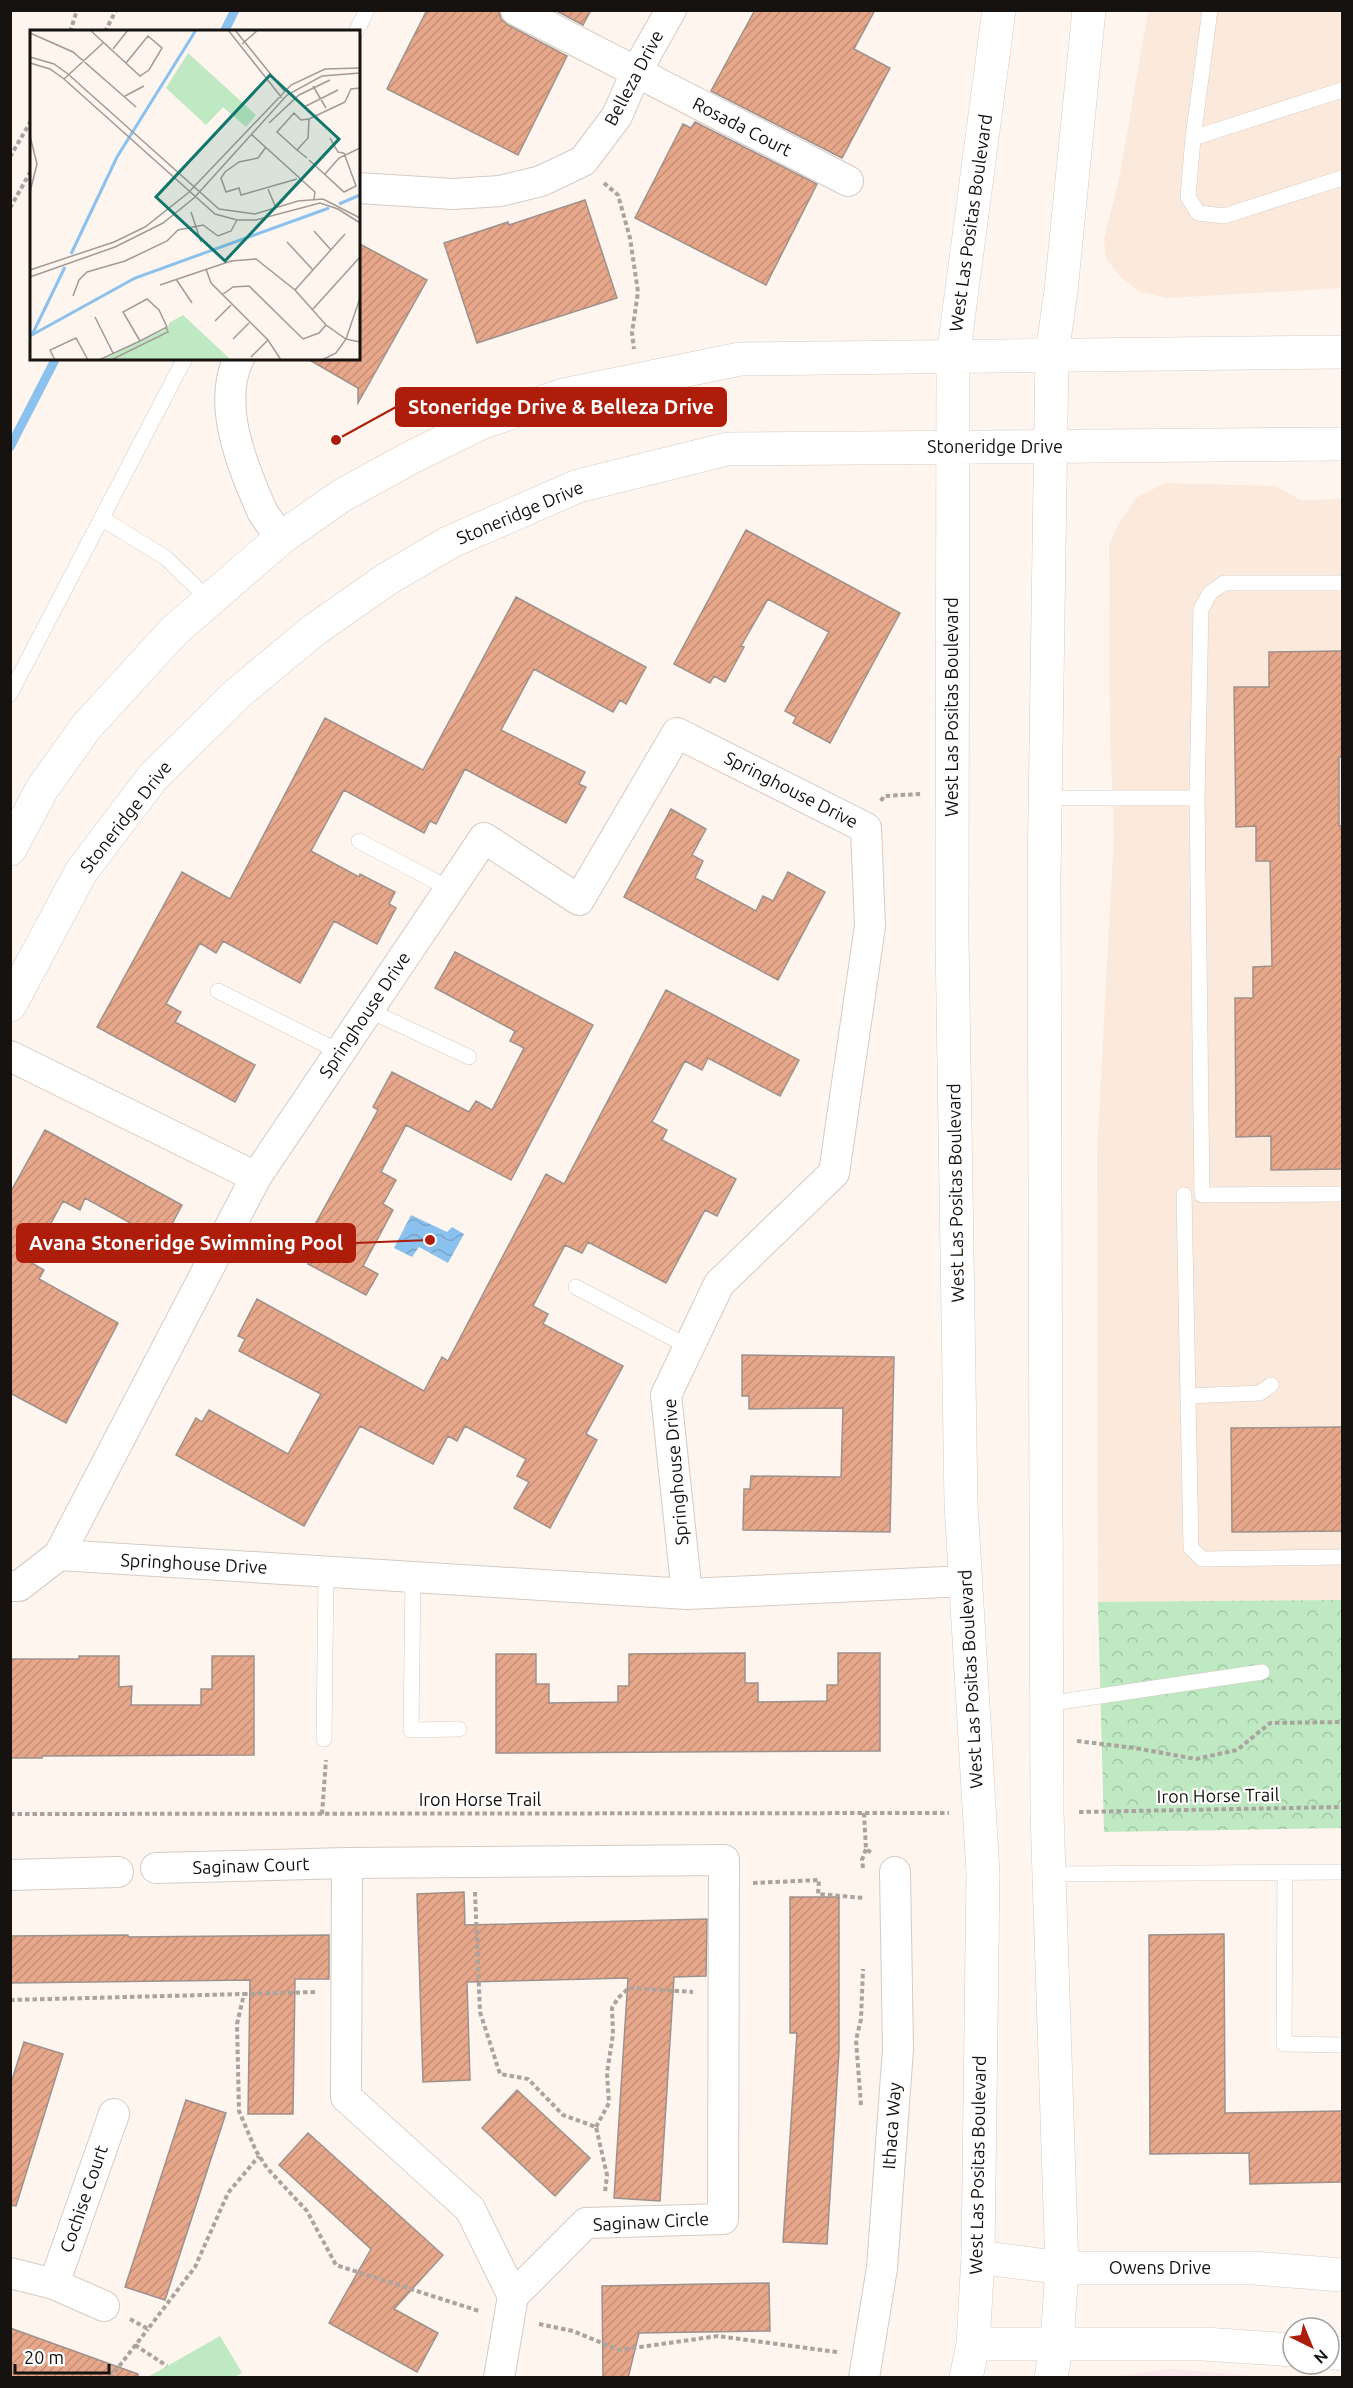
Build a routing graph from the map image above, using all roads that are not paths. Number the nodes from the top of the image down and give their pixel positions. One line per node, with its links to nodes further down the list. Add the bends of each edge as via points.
1 (367, 10): 7 (lane)
2 (516, 10): 8 (street, Rosada Court)
3 (671, 10): 8 (street, Belleza Drive)
4 (999, 10): 16 (main road, West Las Positas Boulevard)
5 (1089, 10): 15 (main road)
6 (1210, 10): 10 (lane)
7 (357, 30)
8 (636, 72): 12 (street, Rosada Court); 13 (street, Belleza Drive, via 617,116 583,161 541,182 500,191 453,194)
9 (1342, 90): 10 (lane)
10 (1193, 138): 11 (lane, via 1188,197 1198,213 1224,216)
11 (1342, 178)
12 (848, 181)
13 (360, 188)
14 (1342, 352): 15 (main road)
15 (1052, 354): 16 (main road); 21 (main road)
16 (953, 357): 20 (main road, West Las Positas Boulevard); 23 (main road, via 740,359 564,394 483,422 408,459 341,496)
17 (184, 360): 22 (lane)
18 (238, 360): 23 (street, via 229,409 234,436 263,512)
19 (1342, 444): 21 (main road, Stoneridge Drive)
20 (952, 447): 21 (main road, Stoneridge Drive); 33 (main road, Stoneridge Drive, via 727,449 578,486 441,548 387,579 314,630 237,694 153,777 81,872); 49 (main road, West Las Positas Boulevard, via 952,793 961,1492)
21 (1051, 447): 27 (main road)
22 (101, 518): 25 (lane, via 166,558); 26 (lane)
23 (281, 538): 25 (main road)
24 (1342, 583): 28 (lane, via 1224,583 1210,593 1201,609)
25 (209, 600): 30 (main road, via 174,631 86,727 42,789)
26 (10, 694)
27 (1046, 798): 28 (lane); 53 (main road)
28 (1197, 798): 39 (lane, via 1202,1195)
29 (359, 841): 31 (lane)
30 (10, 849)
31 (450, 889): 34 (street, Springhouse Drive); 42 (street, Springhouse Drive, via 484,838 579,900 677,733 866,828 870,926 834,1173 719,1284)
32 (218, 991): 35 (lane)
33 (10, 1005)
34 (368, 1010): 35 (street, Springhouse Drive); 37 (lane)
35 (340, 1052): 38 (street, Springhouse Drive)
36 (10, 1056): 38 (street)
37 (469, 1058)
38 (256, 1177): 45 (street, Springhouse Drive)
39 (1342, 1194)
40 (1184, 1195): 44 (lane)
41 (576, 1287): 42 (lane)
42 (689, 1347): 51 (street, Springhouse Drive, via 666,1395)
43 (1271, 1385): 44 (lane, via 1260,1393)
44 (1188, 1396): 46 (lane, via 1191,1548 1202,1559)
45 (60, 1556): 47 (street, Springhouse Drive); 50 (street, Springhouse Drive, via 19,1586)
46 (1342, 1557)
47 (326, 1572): 48 (street, Springhouse Drive); 55 (lane)
48 (413, 1578): 51 (street, Springhouse Drive); 54 (lane, via 411,1730)
49 (966, 1581): 51 (street, Springhouse Drive); 66 (main road, West Las Positas Boulevard, via 983,1873)
50 (10, 1586)
51 (687, 1594)
52 (1262, 1672): 53 (lane)
53 (1046, 1704): 61 (main road)
54 (459, 1729)
55 (324, 1739)
56 (347, 1863): 57 (street, Saginaw Court); 72 (street, via 346,2097 470,2210); 72 (street, Saginaw Circle, via 724,1860 723,2219 586,2223)
57 (156, 1868)
58 (118, 1872): 62 (street)
59 (1286, 1872): 60 (lane); 61 (lane); 64 (lane, via 1284,2044)
60 (1342, 1872)
61 (1047, 1874): 67 (main road)
62 (10, 1875)
63 (895, 1885): 77 (street, Ithaca Way, via 898,2049 882,2268)
64 (1342, 2044)
65 (114, 2114): 70 (street, Cochise Court)
66 (978, 2257): 67 (main road, Owens Drive); 74 (main road, West Las Positas Boulevard)
67 (1062, 2268): 69 (main road, Owens Drive, via 1253,2268); 73 (main road)
68 (10, 2273): 70 (street)
69 (1342, 2275)
70 (54, 2284): 71 (street)
71 (104, 2306)
72 (511, 2307): 76 (street)
73 (1057, 2343): 74 (main road); 75 (main road, via 1204,2344); 79 (main road)
74 (973, 2344): 78 (main road, West Las Positas Boulevard)
75 (1281, 2349)
76 (499, 2378)
77 (864, 2378)
78 (966, 2378)
79 (1051, 2378)

